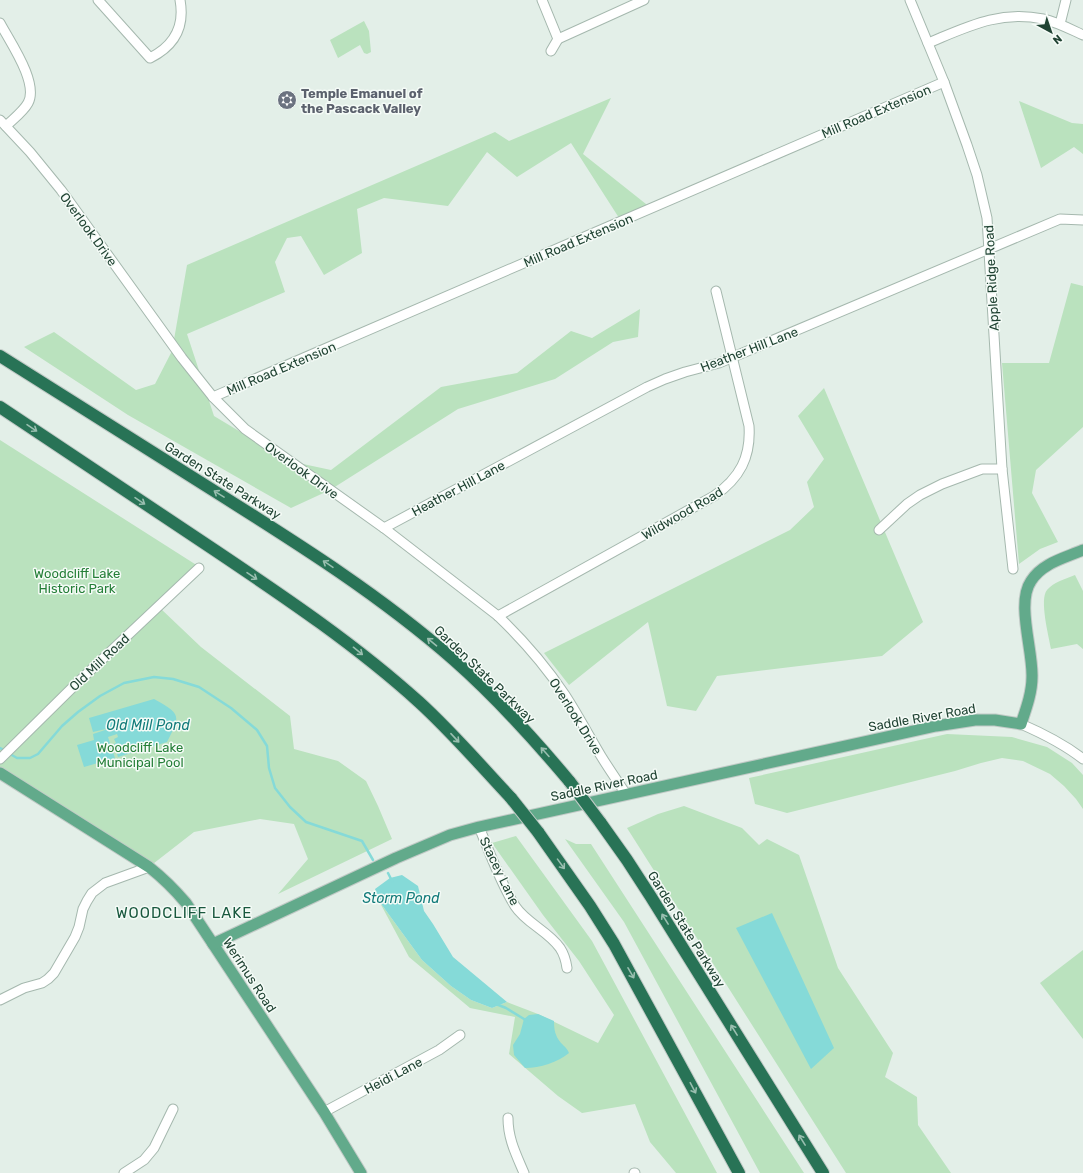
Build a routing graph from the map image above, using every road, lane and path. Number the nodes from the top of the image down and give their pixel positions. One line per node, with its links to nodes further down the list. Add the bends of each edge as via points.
1 (98, 0): 2 (street, via 150,58 176,35 181,22)
2 (180, 0)
3 (542, 0): 10 (street)
4 (644, 0): 10 (street)
5 (910, 0): 11 (street, Apple Ridge Road)
6 (1066, 0): 8 (street)
7 (0, 23): 14 (street, via 27,74 30,86 28,103)
8 (1060, 24): 9 (street); 11 (street, via 1028,17 998,18 976,23)
9 (1083, 35)
10 (558, 39): 12 (street)
11 (928, 43): 13 (street, Apple Ridge Road)
12 (551, 51)
13 (944, 82): 16 (street, Apple Ridge Road, via 977,175 987,218); 20 (street, Mill Road Extension)
14 (3, 123): 20 (street, Overlook Drive, via 61,190)
15 (1083, 220): 16 (street, Heather Hill Lane, via 1060,219)
16 (990, 249): 19 (street, Heather Hill Lane); 22 (street, Apple Ridge Road)
17 (716, 291): 19 (street, Wildwood Road)
18 (0, 356): 49 (highway, Garden State Parkway, one-way to 18, bridge, via 627,860 570,782 518,722 487,691 386,604 349,578)
19 (733, 357): 23 (street, Heather Hill Lane, via 647,387); 28 (street, Wildwood Road, via 749,426 748,450 733,481 714,496)
20 (213, 397): 23 (street, Overlook Drive, via 245,429)
21 (0, 406): 48 (highway, one-way to 48, bridge, via 351,645 419,702 450,732 511,798 590,906 614,944)
22 (1002, 469): 24 (street, via 982,469 942,484 907,504); 27 (street, Apple Ridge Road)
23 (384, 528): 28 (street, Overlook Drive)
24 (879, 530)
25 (1083, 550): 29 (main road, via 1045,567 1030,581 1027,589 1025,611 1032,678)
26 (199, 568): 30 (street, Old Mill Road)
27 (1013, 569)
28 (498, 616): 35 (street, Overlook Drive, via 549,672)
29 (1021, 724): 31 (street, via 1057,741); 35 (main road, Saddle River Road, via 975,720 944,724)
30 (2, 757)
31 (1083, 759)
32 (0, 773): 34 (main road, Werimus Road)
33 (0, 781): 34 (main road)
34 (14, 782): 37 (main road, Werimus Road)
35 (626, 794): 36 (main road, Saddle River Road)
36 (479, 827): 38 (main road, Saddle River Road, via 450,835 408,853); 39 (street, Stacey Lane, via 502,881 516,906 560,948)
37 (149, 868): 38 (main road, Werimus Road, via 163,878 186,903); 40 (street, via 105,883 92,893 83,909 76,937 54,973 42,983 24,988)
38 (213, 944): 43 (main road, Werimus Road)
39 (567, 968)
40 (0, 1000)
41 (460, 1035): 43 (street, Heidi Lane, via 439,1050)
42 (173, 1109): 45 (street, via 154,1148 144,1160)
43 (324, 1112): 46 (main road, Werimus Road)
44 (508, 1118): 47 (street, via 510,1140)
45 (124, 1173)
46 (361, 1173)
47 (524, 1173)
48 (739, 1173)
49 (823, 1173)

